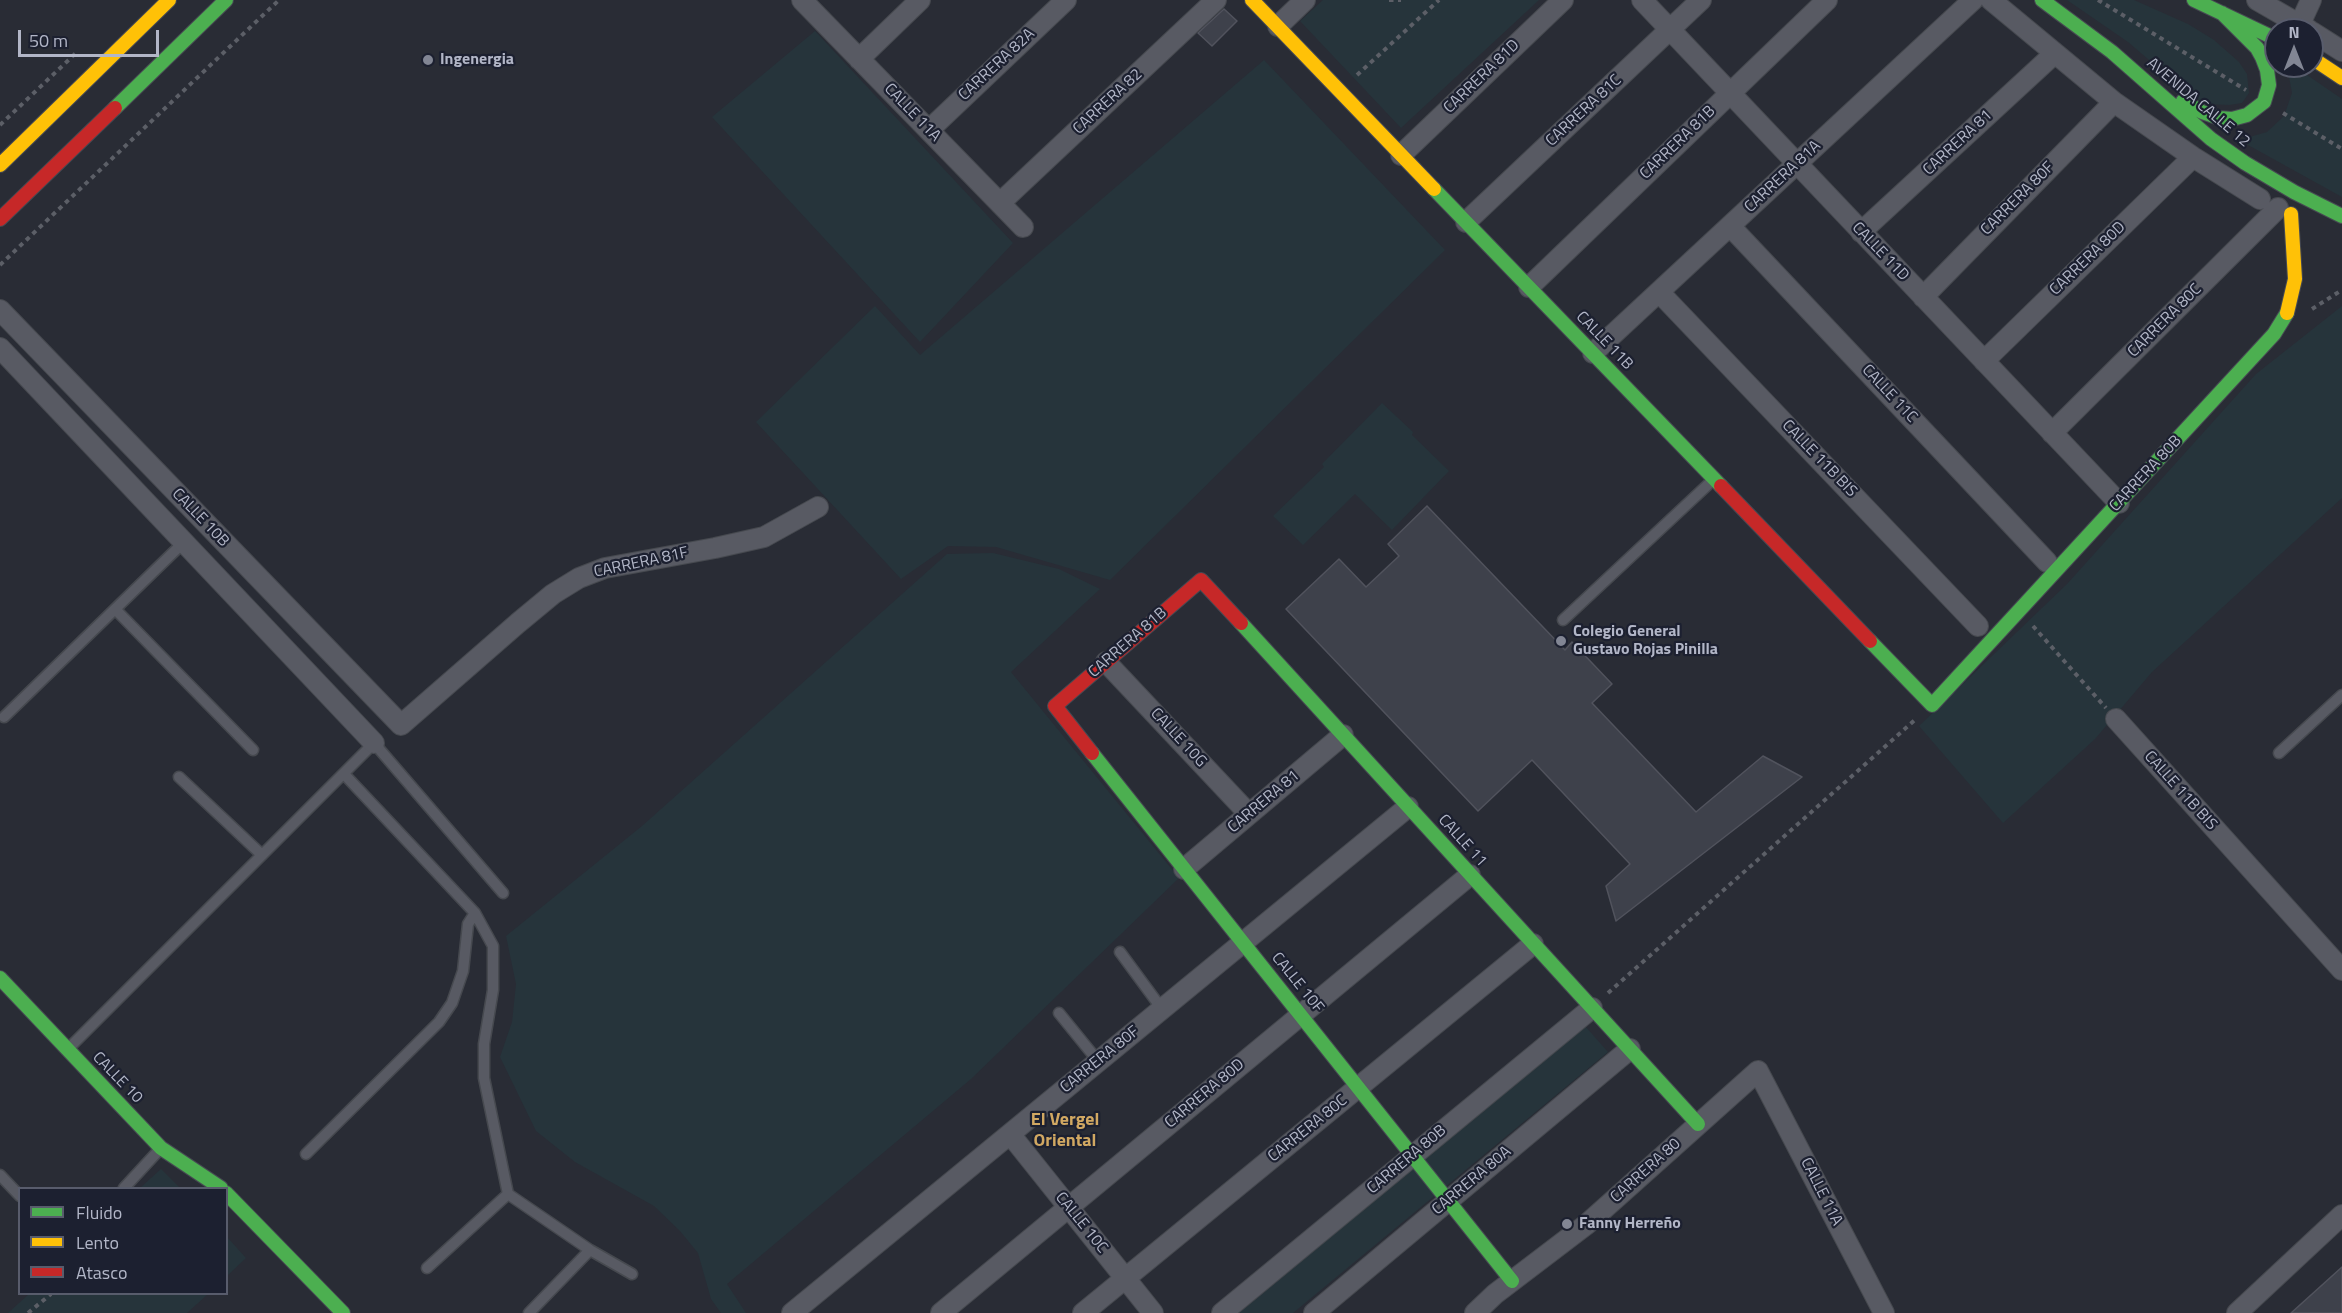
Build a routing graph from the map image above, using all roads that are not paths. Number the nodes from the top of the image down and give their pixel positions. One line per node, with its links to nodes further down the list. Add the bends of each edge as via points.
1 (169, 0): 38 (street)
2 (226, 0): 42 (street)
3 (801, 0): 28 (street, CALLE 11A)
4 (920, 0): 28 (street)
5 (1066, 0): 34 (street, CARRERA 82A)
6 (1216, 0): 39 (street, CARRERA 82)
7 (1252, 0): 22 (street, CALLE 11B)
8 (1305, 0): 22 (street)
9 (1563, 0): 35 (street, CARRERA 81D)
10 (1642, 0): 23 (street, CALLE 11D)
11 (1701, 0): 23 (street, CARRERA 81C)
12 (1827, 0): 32 (street, CARRERA 81B)
13 (1973, 0): 37 (street, CARRERA 81A)
14 (1991, 0): 27 (street)
15 (2043, 0): 30 (street, AVENIDA CALLE 12)
16 (2194, 0): 19 (street)
17 (2257, 0): 20 (street)
18 (2311, 0): 21 (street)
19 (2222, 13): 24 (street); 30 (street, via 2257,48 2267,70 2269,85 2265,102 2259,108 2239,117 2220,118 2202,112)
20 (2288, 18)
21 (2309, 18)
22 (1278, 26): 35 (street, CALLE 11B)
23 (1670, 30): 32 (street, CALLE 11D); 43 (street, CARRERA 81C)
24 (2264, 33)
25 (2324, 40): 26 (street)
26 (2342, 51)
27 (2054, 54): 33 (street); 46 (street, CARRERA 81)
28 (859, 59): 34 (street, CALLE 11A)
29 (2324, 66): 31 (street)
30 (2140, 76): 41 (street, AVENIDA CALLE 12, via 2211,139 2245,163)
31 (2342, 78)
32 (1730, 93): 37 (street, CALLE 11D); 47 (street, CARRERA 81B)
33 (2114, 102): 36 (street); 49 (street, CARRERA 80F)
34 (929, 130): 39 (street, CALLE 11A)
35 (1401, 154): 43 (street, CALLE 11B)
36 (2193, 157): 40 (street); 53 (street, CARRERA 80D)
37 (1797, 164): 45 (street, CARRERA 81A); 46 (street, CALLE 11D)
38 (0, 165)
39 (1000, 203): 44 (street, CALLE 11A)
40 (2276, 207): 54 (street, CARRERA 80C); 56 (street, CARRERA 80B, via 2295,279 2286,315 2274,334)
41 (2342, 216)
42 (0, 219)
43 (1466, 222): 47 (street, CALLE 11B)
44 (1023, 226)
45 (1730, 226): 48 (street, CARRERA 81A); 59 (street, CALLE 11C)
46 (1861, 232): 49 (street, CALLE 11D)
47 (1529, 287): 52 (street, CALLE 11B)
48 (1659, 292): 52 (street, CARRERA 81A); 63 (street, CALLE 11B BIS)
49 (1923, 297): 53 (street, CALLE 11D)
50 (0, 310): 70 (street, CALLE 10B)
51 (0, 348): 58 (street, CALLE 10B)
52 (1593, 353): 55 (street, CALLE 11B)
53 (1984, 361): 54 (street, CALLE 11D)
54 (2052, 433): 56 (street, CALLE 11D)
55 (1715, 479): 62 (lane); 66 (street, CALLE 11B)
56 (2118, 504): 66 (street, CARRERA 80B)
57 (818, 507): 70 (street, CARRERA 81F, via 764,537 615,566 579,578 553,594)
58 (184, 542): 61 (lane); 72 (street, CALLE 10B)
59 (2047, 562)
60 (1201, 580): 64 (street, CARRERA 81B); 71 (street, CALLE 11)
61 (115, 609): 68 (lane); 73 (lane)
62 (1563, 620)
63 (1978, 626)
64 (1106, 662): 67 (street, CARRERA 81B); 78 (street, CALLE 10G)
65 (2342, 695): 74 (lane)
66 (1932, 705)
67 (1055, 706): 80 (street, CALLE 10F)
68 (4, 717)
69 (2116, 719): 87 (street, CALLE 11B BIS)
70 (401, 725)
71 (1343, 735): 77 (street, CALLE 11); 78 (street, CARRERA 81)
72 (374, 743): 75 (lane); 82 (lane)
73 (253, 750)
74 (2279, 753)
75 (344, 774): 79 (lane); 83 (lane)
76 (179, 777): 79 (lane)
77 (1408, 807): 81 (street, CALLE 11); 84 (street, CARRERA 80F)
78 (1249, 814): 80 (street, CARRERA 81)
79 (262, 855): 94 (lane)
80 (1184, 869): 84 (street, CALLE 10F)
81 (1470, 875): 85 (street, CALLE 11); 92 (street, CARRERA 80D)
82 (502, 893)
83 (475, 913): 101 (lane, via 468,924 463,971 452,1003 439,1022); 107 (lane, via 493,946 494,990 484,1044 484,1078)
84 (1243, 942): 90 (street, CARRERA 80F); 92 (street, CALLE 10F)
85 (1533, 944): 89 (street, CALLE 11); 97 (street, CARRERA 80C)
86 (1120, 952): 90 (lane)
87 (2342, 970)
88 (0, 978): 94 (street, CALLE 10)
89 (1592, 1008): 93 (street, CALLE 11); 102 (street, CARRERA 80B)
90 (1162, 1009): 95 (street, CARRERA 80F)
91 (1059, 1013): 95 (lane)
92 (1301, 1015): 97 (street, CALLE 10F); 110 (street, CARRERA 80D)
93 (1630, 1049): 98 (street, CALLE 11); 109 (street, CARRERA 80A)
94 (67, 1050): 100 (street, CALLE 10)
95 (1098, 1061): 99 (street, CARRERA 80F)
96 (1758, 1071): 98 (street, CARRERA 80); 126 (street, CALLE 11A)
97 (1358, 1088): 102 (street, CALLE 10F); 115 (street, CARRERA 80C)
98 (1698, 1124): 116 (street, CARRERA 80, via 1587,1224)
99 (1010, 1134): 110 (street, CALLE 10C); 119 (street, CARRERA 80F)
100 (161, 1148): 104 (lane); 105 (street, CALLE 10)
101 (306, 1154)
102 (1413, 1156): 109 (street, CALLE 10F); 123 (street, CARRERA 80B)
103 (0, 1175): 106 (lane)
104 (125, 1187)
105 (220, 1187)
106 (18, 1194)
107 (508, 1194): 112 (lane); 113 (lane)
108 (228, 1195): 117 (street)
109 (1448, 1201): 116 (street, CALLE 10F); 124 (street, CARRERA 80A)
110 (1068, 1207): 115 (street, CALLE 10C); 120 (street, CARRERA 80D)
111 (2342, 1215): 127 (street)
112 (590, 1250): 114 (lane); 118 (lane)
113 (427, 1268)
114 (632, 1274)
115 (1125, 1279): 121 (street, CARRERA 80C); 122 (street, CALLE 10C)
116 (1512, 1281): 125 (street, CARRERA 80)
117 (332, 1309)
118 (529, 1313)
119 (792, 1313)
120 (941, 1313)
121 (1083, 1313)
122 (1153, 1313)
123 (1222, 1313)
124 (1314, 1313)
125 (1475, 1313)
126 (1884, 1313)
127 (2237, 1313)

